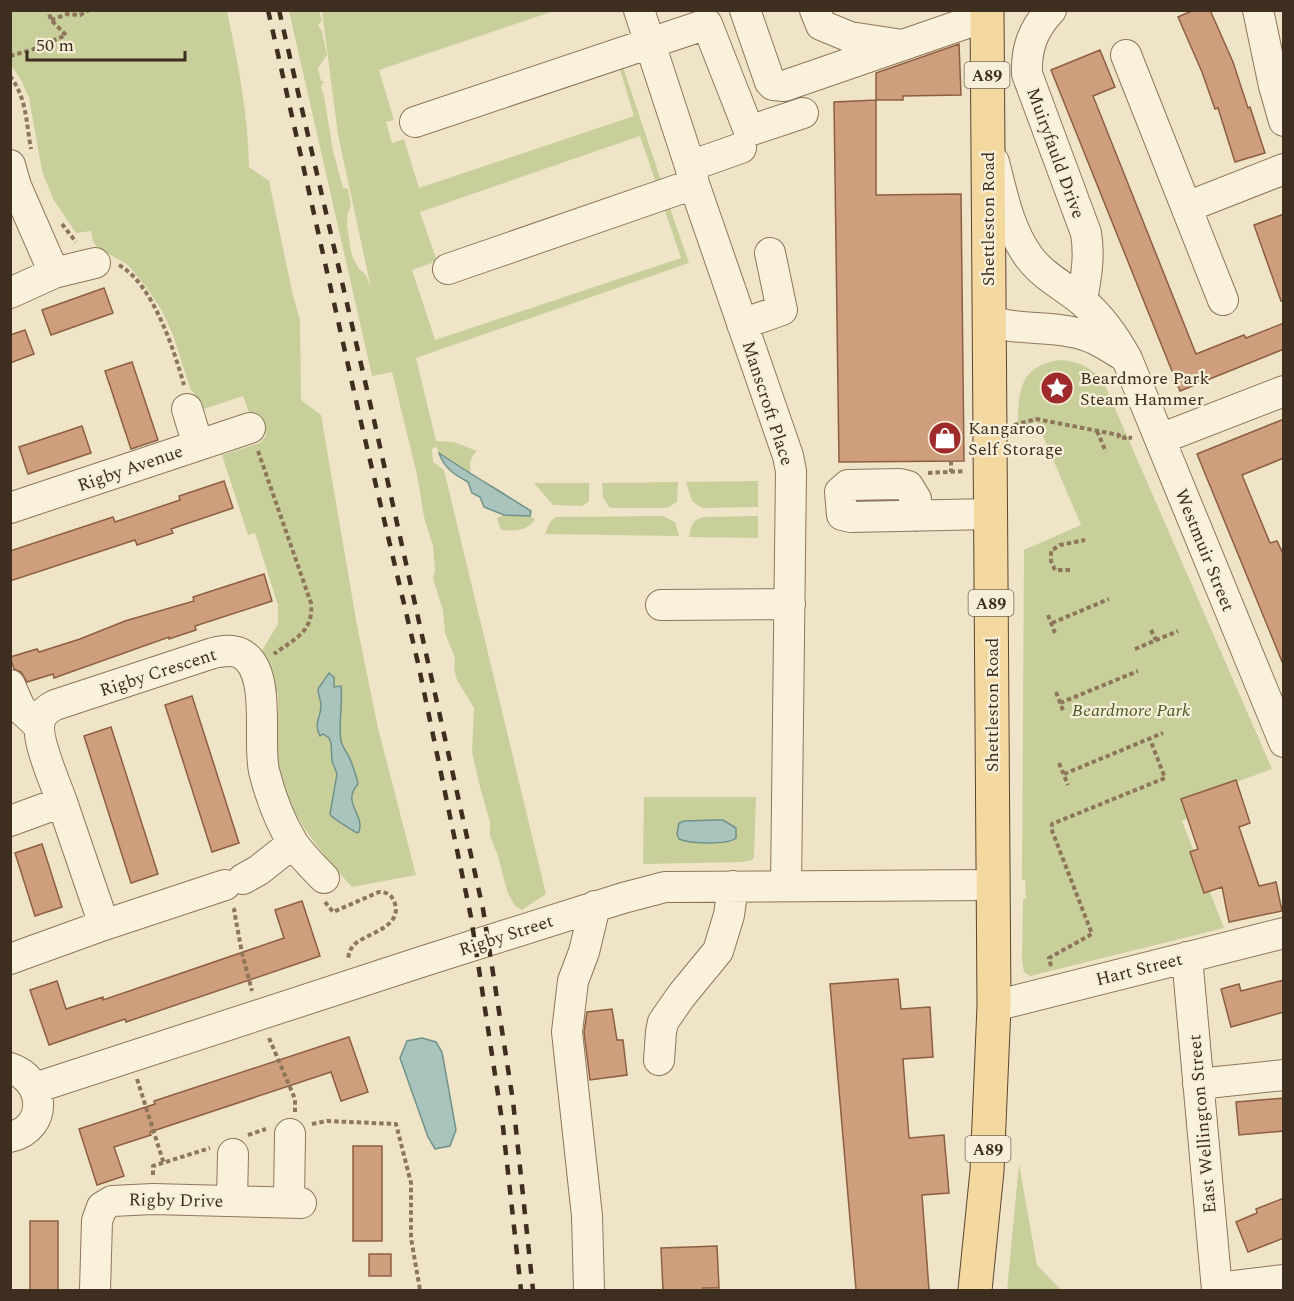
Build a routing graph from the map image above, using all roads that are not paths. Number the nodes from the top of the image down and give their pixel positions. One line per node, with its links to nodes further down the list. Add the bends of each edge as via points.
1 (639, 10): 8 (street, Manscroft Place)
2 (745, 10): 9 (street, via 774,85 784,86)
3 (815, 10): 9 (street, via 821,25 850,37)
4 (1051, 10): 26 (street, Muiryfauld Drive, via 1032,37 1027,74 1086,233 1089,266)
5 (1258, 10): 12 (street)
6 (987, 13): 9 (street); 14 (main road, Shettleston Road / A89)
7 (705, 17): 8 (street); 11 (street, via 749,131)
8 (650, 43): 13 (street); 18 (street, Manscroft Place)
9 (902, 45)
10 (1126, 55): 19 (street)
11 (803, 113)
12 (1284, 121)
13 (416, 122)
14 (988, 139): 26 (street, Westmuir Street, via 1020,244 1040,270); 27 (main road, Shettleston Road / A89)
15 (741, 148): 18 (street)
16 (10, 165): 23 (street)
17 (1284, 169): 19 (street)
18 (692, 175): 22 (street); 28 (street, Manscroft Place)
19 (1186, 207): 25 (street)
20 (770, 253): 28 (street, via 782,310)
21 (95, 263): 23 (street)
22 (448, 269)
23 (54, 273): 24 (street)
24 (10, 293)
25 (1223, 300)
26 (1082, 301): 29 (street, Westmuir Street, via 1109,330)
27 (989, 321): 29 (street, via 1005,326 1071,331); 36 (main road, Shettleston Road / A89)
28 (742, 324): 38 (street, Manscroft Place, via 788,456)
29 (1127, 358): 33 (street, Westmuir Street)
30 (1284, 391): 33 (street)
31 (187, 409): 34 (street)
32 (250, 428): 34 (street, Rigby Avenue)
33 (1160, 439): 40 (street, Westmuir Street)
34 (198, 445): 35 (street, Rigby Avenue)
35 (10, 508)
36 (991, 514): 37 (street, via 850,517 842,515 840,492 848,485 908,486 916,499); 48 (main road, Shettleston Road / A89)
37 (916, 516)
38 (790, 604): 39 (street); 50 (street, Manscroft Place)
39 (661, 605)
40 (1272, 680): 43 (street, Westmuir Street)
41 (10, 685): 42 (street, via 20,708)
42 (39, 726): 44 (street); 46 (street, Rigby Crescent, via 41,716 55,705 213,653 239,652 248,659 259,680 264,771)
43 (1284, 742)
44 (62, 802): 45 (street); 52 (street)
45 (10, 821)
46 (293, 843): 47 (street); 52 (street, via 234,891)
47 (324, 878)
48 (994, 885): 50 (street, Rigby Street); 56 (main road, Shettleston Road / A89)
49 (733, 886): 50 (street, Rigby Street); 51 (street, Rigby Street, via 665,887); 57 (street, via 718,951 663,1022)
50 (786, 886)
51 (595, 906): 61 (street, Rigby Street); 69 (street, via 573,981 567,1032 587,1216)
52 (104, 925): 55 (street)
53 (1284, 933): 54 (street, Hart Street)
54 (1187, 957): 56 (street, Hart Street); 60 (street, East Wellington Street)
55 (10, 959)
56 (994, 1006): 70 (main road, Shettleston Road / A89, via 987,1171)
57 (659, 1060)
58 (10, 1068): 61 (street, via 30,1079)
59 (1284, 1075): 60 (street)
60 (1198, 1084): 67 (street, East Wellington Street)
61 (35, 1088): 63 (street, via 39,1099 34,1121 27,1130)
62 (297, 1125): 65 (street, Rigby Drive, via 295,1202)
63 (10, 1137)
64 (233, 1154): 65 (street)
65 (232, 1201): 68 (street, Rigby Drive, via 107,1203 97,1221)
66 (1284, 1280): 67 (street)
67 (1217, 1289)
68 (95, 1290)
69 (589, 1290)
70 (975, 1290)

